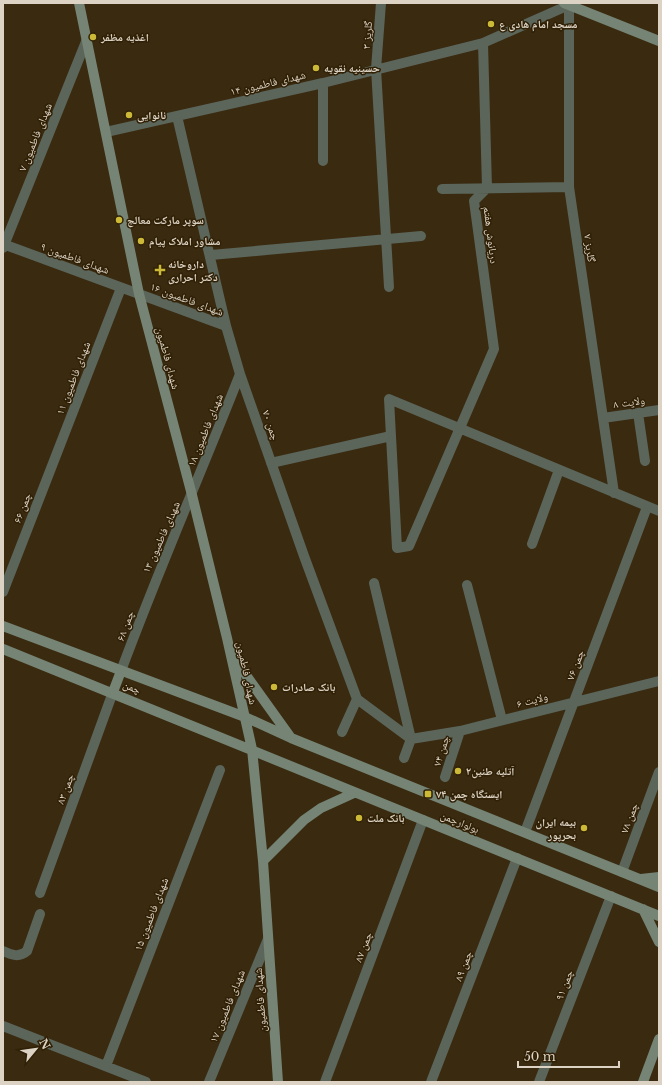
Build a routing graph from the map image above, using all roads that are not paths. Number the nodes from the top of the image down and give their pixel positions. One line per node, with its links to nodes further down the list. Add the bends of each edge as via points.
1 (79, 3): 4 (main road, شهدای فاطمیون)
2 (381, 3): 7 (street, گلریز ۳)
3 (567, 4): 5 (main road); 6 (street, شهدای فاطمیون ۱۴); 12 (street, گلریز ۷)
4 (87, 39): 10 (main road, شهدای فاطمیون); 17 (street, شهدای فاطمیون ۷)
5 (659, 41)
6 (484, 43): 7 (street, شهدای فاطمیون ۱۴); 13 (street)
7 (376, 69): 8 (street, شهدای فاطمیون ۱۴); 16 (street, گلریز ۳)
8 (323, 83): 9 (street, شهدای فاطمیون ۱۴); 11 (street)
9 (177, 116): 10 (street, شهدای فاطمیون ۱۴); 18 (street, چمن ۷۰)
10 (106, 132): 21 (main road, شهدای فاطمیون)
11 (324, 161)
12 (569, 187): 13 (street); 26 (street, گلریز ۷)
13 (487, 188): 14 (street); 27 (street, دریانوش هفتم, via 474,201 494,349)
14 (442, 189)
15 (421, 236): 16 (street)
16 (387, 239): 18 (street); 19 (street, گلریز ۳)
17 (3, 245): 20 (street, شهدای فاطمیون ۹)
18 (211, 255): 22 (street, چمن ۷۰)
19 (389, 287)
20 (121, 288): 21 (street, شهدای فاطمیون ۹); 32 (street, شهدای فاطمیون ۱۱)
21 (139, 294): 22 (street, شهدای فاطمیون ۱۶); 34 (main road, شهدای فاطمیون)
22 (226, 326): 23 (street, چمن ۷۰)
23 (240, 374): 30 (street, چمن ۷۰); 34 (street, شهدای فاطمیون ۱۸)
24 (659, 410): 25 (street, ولایت ۸)
25 (638, 413): 26 (street, ولایت ۸); 29 (street)
26 (603, 418): 33 (street, گلریز ۷)
27 (461, 429): 28 (street, via 389,399); 28 (street, via 409,546 397,548); 31 (street)
28 (391, 436): 30 (street)
29 (646, 461)
30 (272, 464): 48 (street, چمن ۷۰)
31 (559, 470): 33 (street); 37 (street)
32 (47, 476): 41 (street, چمن ۶۶)
33 (614, 493): 35 (street)
34 (192, 495): 40 (street, شهدای فاطمیون ۱۳); 43 (main road, شهدای فاطمیون)
35 (647, 507): 36 (street); 49 (street, چمن ۷۶)
36 (659, 511)
37 (532, 544)
38 (374, 583): 55 (street)
39 (467, 585): 51 (street)
40 (151, 589): 45 (street, چمن ۶۸)
41 (3, 592)
42 (3, 626): 45 (main road, چمن)
43 (227, 638): 50 (main road, شهدای فاطمیون); 54 (main road, via 243,671)
44 (3, 649): 47 (main road, چمن)
45 (121, 671): 47 (main road); 50 (main road, چمن)
46 (659, 681): 49 (street, ولایت ۶)
47 (113, 692): 56 (main road, چمن); 70 (street, چمن ۸۳)
48 (358, 699): 53 (street); 55 (street)
49 (574, 701): 51 (street, ولایت ۶); 63 (street, چمن ۷۶)
50 (245, 717): 54 (main road, چمن); 56 (main road, شهدای فاطمیون)
51 (502, 720): 52 (street, ولایت ۶)
52 (460, 731): 55 (street, ولایت ۶); 60 (street, چمن ۷۴)
53 (342, 732)
54 (291, 738): 63 (main road, بولوارچمن)
55 (411, 739): 57 (street)
56 (252, 749): 61 (main road, بولوارچمن); 65 (main road, شهدای فاطمیون)
57 (404, 758)
58 (220, 770): 80 (street, شهدای فاطمیون ۱۵)
59 (659, 772): 66 (street, چمن ۷۸)
60 (445, 777)
61 (354, 792): 62 (main road, بولوارچمن); 65 (main road, via 321,808 304,820)
62 (423, 820): 64 (main road, بولوارچمن); 84 (street, چمن ۸۷)
63 (525, 832): 66 (main road, بولوارچمن)
64 (517, 858): 71 (main road, بولوارچمن); 85 (street, چمن ۸۹)
65 (263, 861): 75 (main road, شهدای فاطمیون)
66 (622, 872): 68 (main road, بولوارچمن)
67 (659, 877): 68 (main road)
68 (639, 879): 69 (main road, بولوارچمن)
69 (659, 887)
70 (40, 894)
71 (611, 896): 72 (main road, بولوارچمن); 86 (street, چمن ۹۱)
72 (643, 909): 74 (main road, بولوارچمن); 76 (main road)
73 (40, 914): 77 (street, via 27,951 23,955 15,956)
74 (659, 916)
75 (268, 939): 82 (street, شهدای فاطمیون ۱۷); 83 (main road, شهدای فاطمیون)
76 (659, 942)
77 (3, 951)
78 (3, 1026): 80 (street)
79 (659, 1039): 87 (main road)
80 (106, 1066): 81 (street)
81 (146, 1082)
82 (209, 1082)
83 (278, 1082)
84 (325, 1082)
85 (431, 1082)
86 (539, 1082)
87 (643, 1082)

